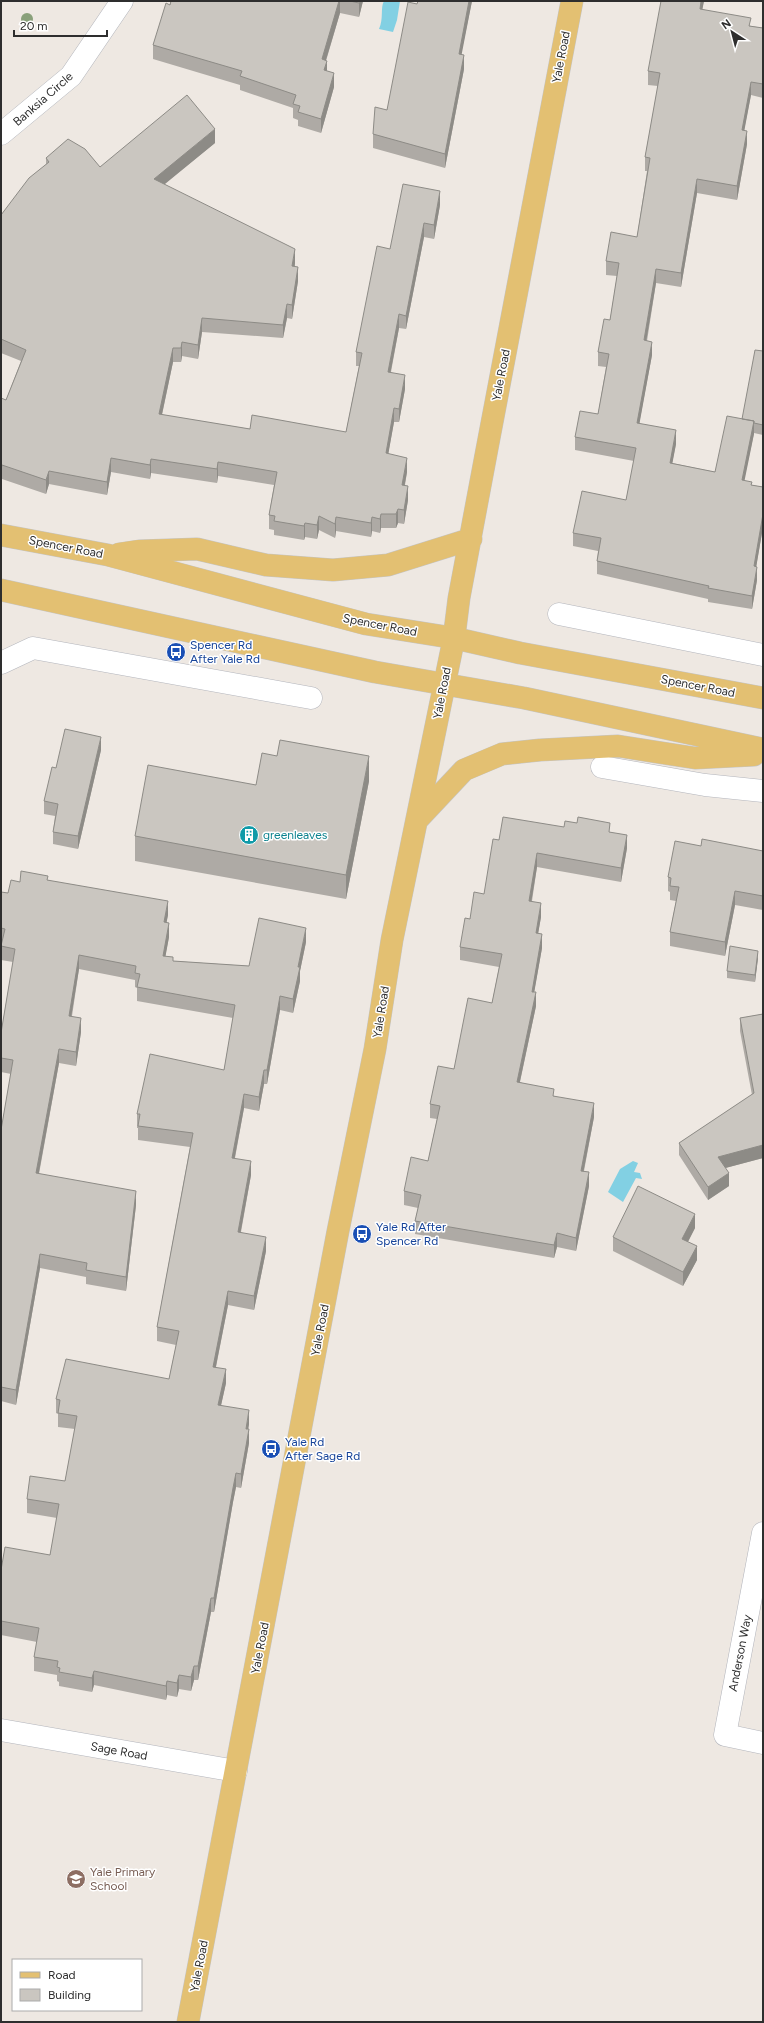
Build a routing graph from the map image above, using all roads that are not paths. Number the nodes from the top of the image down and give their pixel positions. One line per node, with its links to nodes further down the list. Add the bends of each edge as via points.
1 (122, 1): 3 (street, Banksia Circle, via 72,76)
2 (572, 1): 5 (main road, Yale Road)
3 (1, 134)
4 (1, 535): 6 (main road, Spencer Road)
5 (471, 540): 6 (main road, via 388,565 333,570 266,565 197,549); 9 (main road, Yale Road)
6 (108, 555): 9 (main road, Spencer Road, via 366,624)
7 (1, 590): 12 (main road)
8 (559, 614): 10 (street)
9 (454, 638): 12 (main road, Yale Road); 14 (main road, Spencer Road, via 520,653)
10 (763, 655)
11 (1, 663): 13 (street, via 33,648)
12 (443, 685): 15 (main road, via 524,698); 19 (main road, Yale Road)
13 (311, 698)
14 (763, 698)
15 (763, 749)
16 (763, 755): 19 (main road, via 695,758 618,746 502,754 464,770)
17 (602, 767): 18 (street, via 705,785)
18 (763, 791)
19 (417, 820): 23 (main road, Yale Road, via 392,940 375,1049)
20 (763, 1533): 22 (street, Anderson Way, via 725,1735)
21 (1, 1730): 23 (street, Sage Road)
22 (763, 1743)
23 (236, 1771): 24 (main road, Yale Road)
24 (188, 2022)

